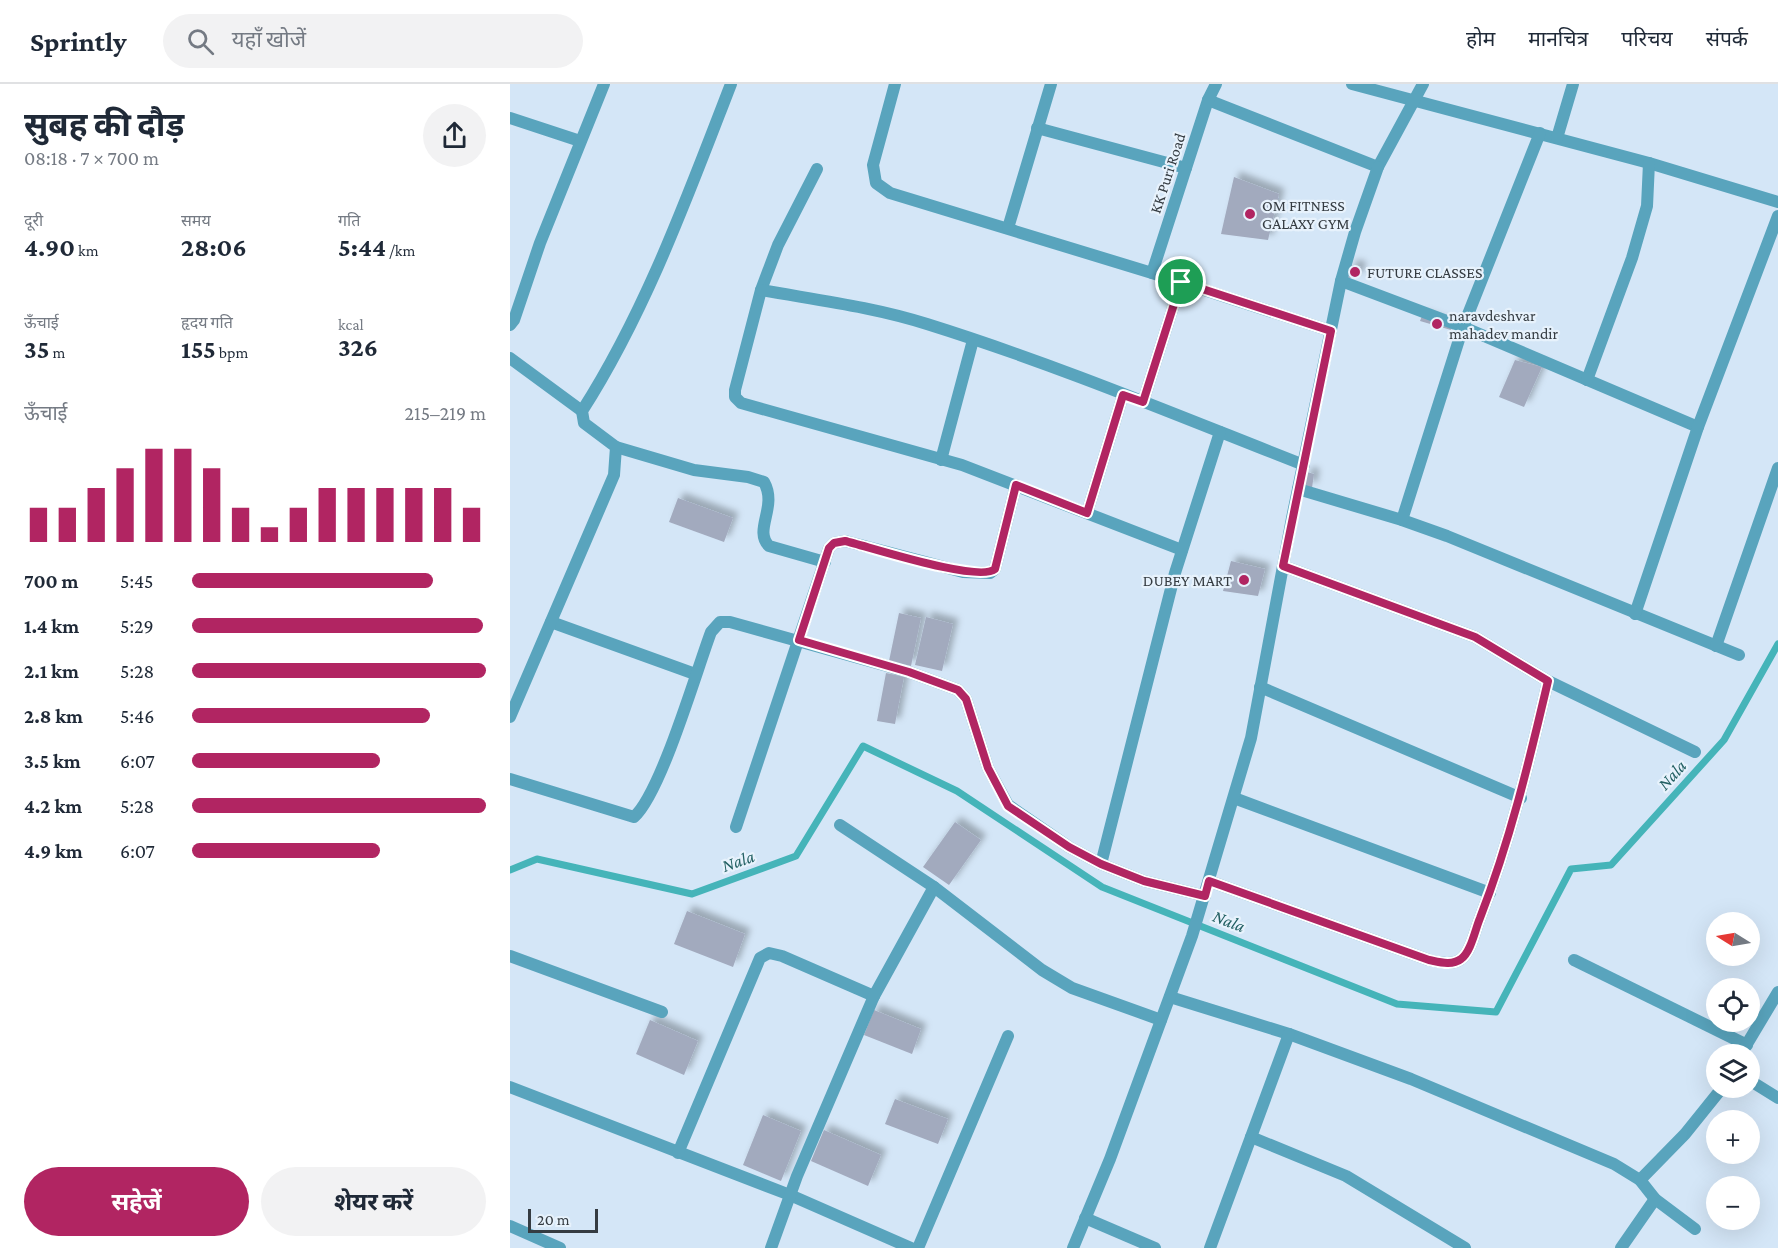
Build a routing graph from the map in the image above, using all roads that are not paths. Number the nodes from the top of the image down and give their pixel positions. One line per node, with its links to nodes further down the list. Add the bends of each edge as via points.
1 (604, 84): 15 (street)
2 (731, 84): 35 (street, via 646,290 602,380)
3 (895, 84): 22 (street, via 873,165 876,183 890,193)
4 (1051, 84): 12 (street)
5 (1216, 84): 9 (street, KK Puri Road)
6 (1352, 84): 10 (street)
7 (1423, 84): 10 (street)
8 (1573, 84): 14 (street)
9 (1208, 100): 17 (street); 18 (street, KK Puri Road)
10 (1414, 101): 13 (street); 17 (street)
11 (510, 118): 15 (street)
12 (1037, 128): 18 (street); 22 (street)
13 (1540, 133): 14 (street); 28 (street)
14 (1557, 138): 16 (street)
15 (580, 141): 27 (street)
16 (1649, 163): 20 (street); 32 (street, via 1647,206)
17 (1378, 167): 24 (street)
18 (1186, 168): 23 (street, KK Puri Road)
19 (817, 169): 26 (street, via 778,245)
20 (1778, 202)
21 (1778, 216): 36 (street)
22 (1008, 228): 23 (street)
23 (1152, 273): 25 (street)
24 (1341, 281): 28 (street); 29 (street)
25 (1181, 282): 29 (street); 34 (street)
26 (762, 290): 30 (street, via 878,311); 39 (street, via 735,390 741,404)
27 (510, 325)
28 (1463, 327): 32 (street); 45 (street)
29 (1331, 331): 40 (street)
30 (973, 340): 33 (street); 39 (street)
31 (510, 361): 35 (street)
32 (1587, 380): 36 (street)
33 (1123, 395): 34 (street); 44 (street)
34 (1143, 402): 37 (street)
35 (582, 411): 38 (street, via 584,423)
36 (1698, 427): 49 (street)
37 (1220, 432): 40 (street); 46 (street)
38 (616, 447): 47 (street, via 694,470 764,482 770,493 770,507 762,534 764,541 769,546); 50 (street, via 614,474)
39 (941, 460): 42 (street)
40 (1304, 465): 43 (street)
41 (1778, 468): 52 (street)
42 (1016, 485): 44 (street); 47 (street, via 995,569 990,573 963,572 845,541 829,548)
43 (1298, 489): 45 (street); 48 (street)
44 (1087, 513): 46 (street)
45 (1402, 520): 49 (street)
46 (1182, 550): 64 (street)
47 (825, 562): 51 (street)
48 (1283, 566): 55 (street, via 1475,637); 56 (street)
49 (1635, 614): 52 (street)
50 (551, 622): 54 (street); 57 (street)
51 (799, 640): 54 (street, via 720,622 711,633); 63 (street); 64 (street, via 958,690 966,699 988,768 1008,806)
52 (1716, 646): 53 (street)
53 (1739, 655)
54 (695, 674): 59 (street, via 656,784 634,817)
55 (1548, 681): 58 (street); 61 (street)
56 (1260, 687): 60 (street); 61 (street)
57 (510, 717)
58 (1695, 752)
59 (510, 779)
60 (1234, 798): 65 (street); 67 (street)
61 (1521, 798): 67 (street)
62 (840, 825): 66 (street)
63 (736, 828)
64 (1101, 864): 68 (street)
65 (1209, 881): 67 (street, via 1429,960 1448,963 1460,960 1468,948); 68 (street)
66 (934, 887): 72 (street); 75 (street, via 1042,970 1072,988)
67 (1490, 893)
68 (1203, 901): 73 (street)
69 (510, 956): 74 (street)
70 (1574, 960): 78 (street)
71 (1778, 992): 79 (street)
72 (874, 996): 85 (street, via 782,956 770,953 760,958); 87 (street)
73 (1170, 997): 75 (street); 76 (street)
74 (662, 1012)
75 (1161, 1020): 89 (street)
76 (1289, 1034): 84 (street); 86 (street, via 1411,1079 1614,1164)
77 (1008, 1036): 95 (street)
78 (1733, 1044)
79 (1748, 1044)
80 (510, 1087): 85 (street)
81 (1760, 1087): 83 (street)
82 (1714, 1098): 86 (street)
83 (1778, 1098)
84 (1251, 1137): 98 (street); 99 (street, via 1346,1176)
85 (678, 1153): 87 (street)
86 (1640, 1180): 88 (street)
87 (790, 1195): 93 (street); 94 (street)
88 (1655, 1199): 91 (street); 100 (street)
89 (1085, 1218): 96 (street); 97 (street)
90 (510, 1226): 92 (street)
91 (1695, 1229)
92 (560, 1248)
93 (771, 1248)
94 (911, 1248)
95 (918, 1248)
96 (1073, 1248)
97 (1155, 1248)
98 (1210, 1248)
99 (1465, 1248)
100 (1621, 1248)

